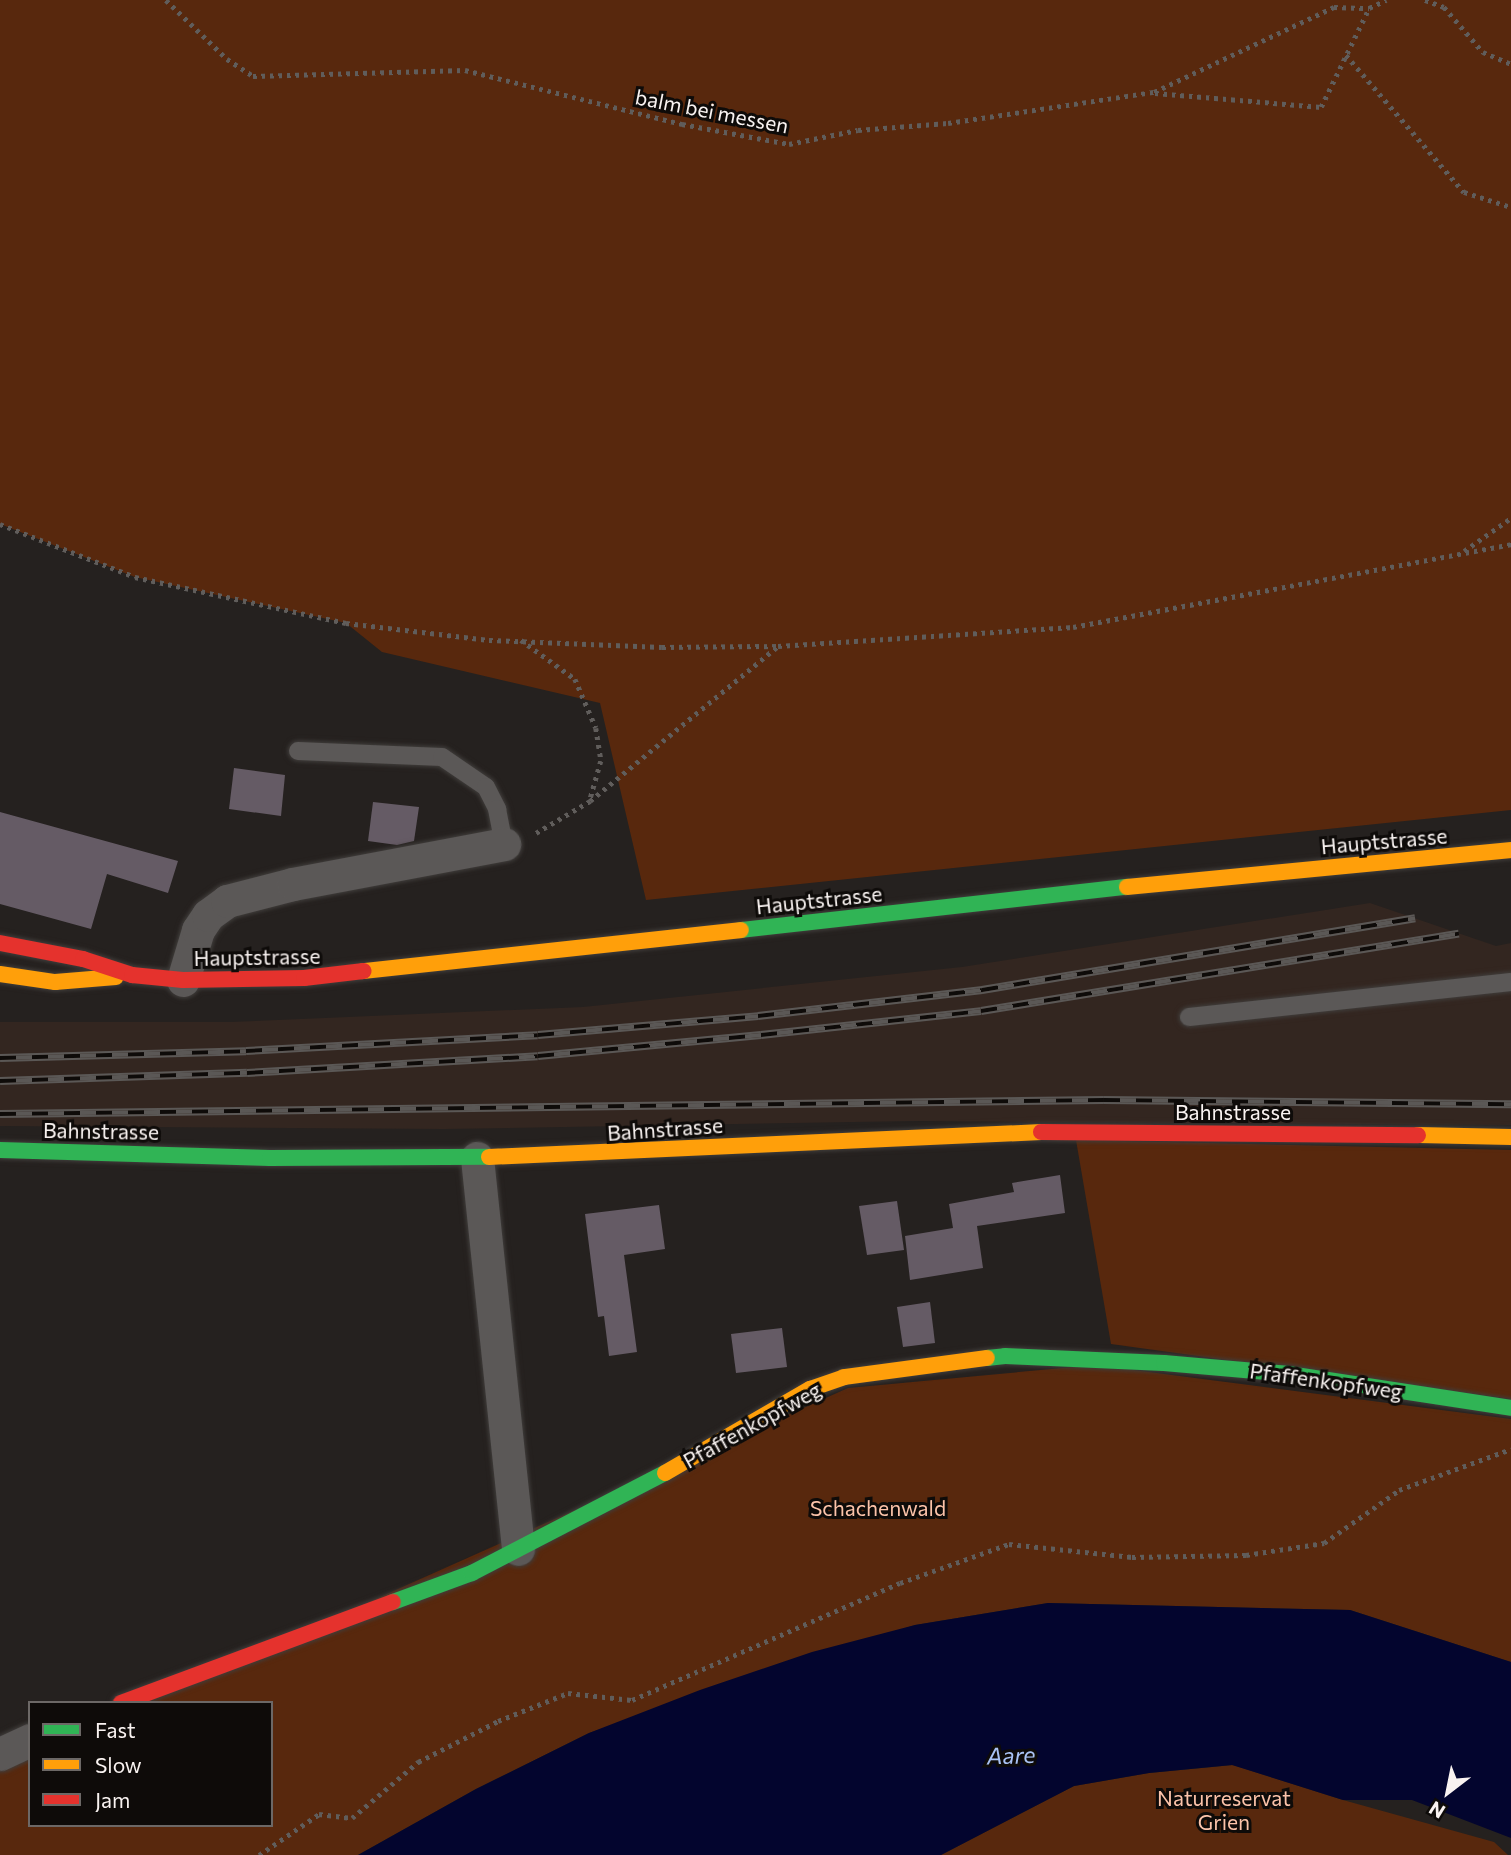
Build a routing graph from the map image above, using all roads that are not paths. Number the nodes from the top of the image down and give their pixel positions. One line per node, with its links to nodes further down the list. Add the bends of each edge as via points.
1 (298, 751): 2 (lane, via 442,757 486,787 497,808)
2 (504, 844): 7 (street, via 227,901 208,915 198,930)
3 (1511, 850): 7 (street, Hauptstrasse, via 1172,882 360,974)
4 (0, 943): 6 (street, Hauptstrasse, via 61,953)
5 (0, 974): 6 (street, Hauptstrasse, via 81,982)
6 (132, 975): 7 (street, Hauptstrasse)
7 (183, 980)
8 (1511, 982): 9 (lane)
9 (1189, 1017)
10 (1511, 1137): 12 (street, Bahnstrasse, via 996,1132)
11 (0, 1150): 12 (street, Bahnstrasse)
12 (477, 1158): 14 (street)
13 (1511, 1408): 14 (street, Pfaffenkopfweg, via 1290,1374 1164,1363 1005,1356 844,1377 810,1390 700,1455)
14 (518, 1549): 15 (street, Pfaffenkopfweg, via 472,1573)
15 (126, 1701)
16 (28, 1741): 17 (street)
17 (0, 1754)

